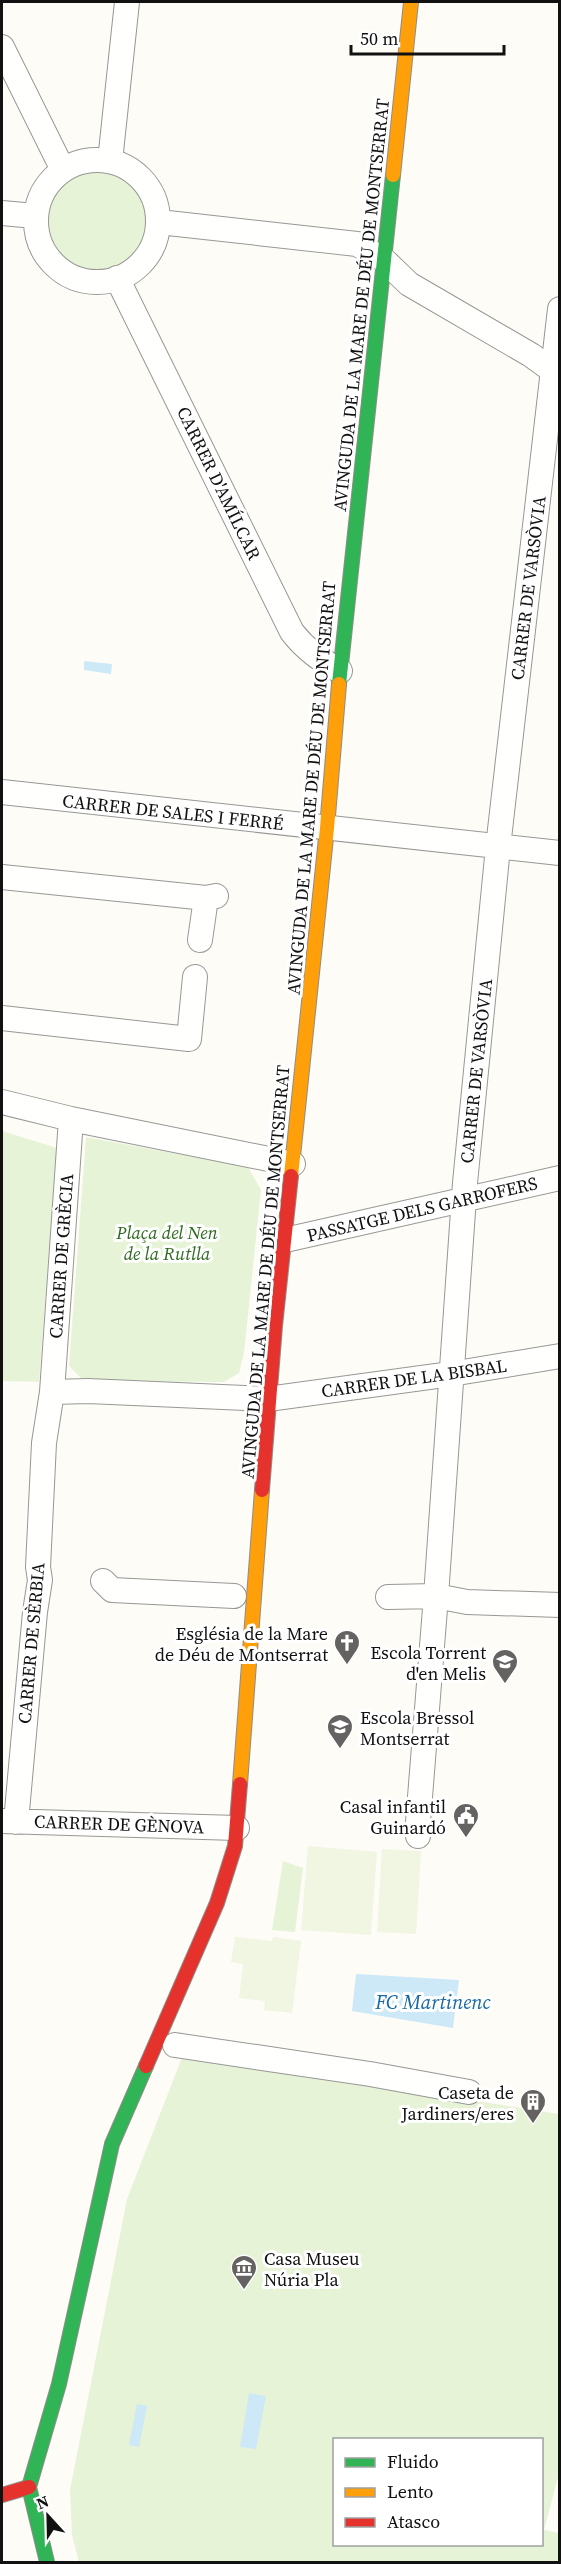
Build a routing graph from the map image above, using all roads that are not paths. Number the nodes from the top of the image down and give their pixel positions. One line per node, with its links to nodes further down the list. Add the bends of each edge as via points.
1 (127, 2): 4 (street)
2 (411, 2): 9 (street, AVINGUDA DE LA MARE DE DÉU DE MONTSERRAT)
3 (2, 47): 5 (street)
4 (110, 161): 5 (street, via 78,162); 8 (street, via 141,178 157,209)
5 (63, 170): 7 (street, via 49,182)
6 (2, 213): 7 (street)
7 (36, 216): 10 (street, via 43,250 66,274 100,282)
8 (159, 222): 9 (street, via 357,244); 10 (street, via 145,258)
9 (383, 259): 12 (street, via 409,284 531,355); 13 (street, AVINGUDA DE LA MARE DE DÉU DE MONTSERRAT)
10 (117, 278): 13 (street, CARRER D'AMÍLCAR, via 292,632 302,646)
11 (560, 309): 12 (street, CARRER DE VARSÒVIA)
12 (556, 374): 16 (street, CARRER DE VARSÒVIA)
13 (340, 671): 15 (street, AVINGUDA DE LA MARE DE DÉU DE MONTSERRAT)
14 (2, 792): 15 (street, CARRER DE SALES I FERRÉ)
15 (327, 828): 16 (street, CARRER DE SALES I FERRÉ); 24 (street, AVINGUDA DE LA MARE DE DÉU DE MONTSERRAT)
16 (498, 846): 17 (street, CARRER DE SALES I FERRÉ); 26 (street, CARRER DE VARSÒVIA)
17 (560, 853)
18 (2, 877): 19 (street, via 211,897)
19 (200, 940)
20 (195, 977): 21 (street, via 189,1039)
21 (2, 1018)
22 (2, 1102): 23 (street)
23 (71, 1119): 24 (street); 30 (street, CARRER DE GRÈCIA)
24 (293, 1164): 27 (street, AVINGUDA DE LA MARE DE DÉU DE MONTSERRAT)
25 (560, 1178): 26 (street, PASSATGE DELS GARROFERS)
26 (464, 1200): 27 (street, PASSATGE DELS GARROFERS); 29 (street, CARRER DE VARSÒVIA)
27 (285, 1240): 31 (street, AVINGUDA DE LA MARE DE DÉU DE MONTSERRAT)
28 (560, 1356): 29 (street, CARRER DE LA BISBAL)
29 (451, 1374): 31 (street, CARRER DE LA BISBAL); 34 (street, CARRER DE VARSÒVIA)
30 (52, 1392): 31 (street, CARRER DE LA BISBAL); 37 (street, CARRER DE SÈRBIA, via 44,1443 40,1580)
31 (268, 1399): 38 (street, AVINGUDA DE LA MARE DE DÉU DE MONTSERRAT)
32 (103, 1581): 33 (street, via 112,1590)
33 (234, 1596)
34 (436, 1596): 35 (street); 36 (street, via 467,1602); 39 (street, CARRER DE VARSÒVIA)
35 (388, 1597)
36 (560, 1605)
37 (9, 1821): 38 (street, CARRER DE GÈNOVA)
38 (237, 1828): 42 (street, AVINGUDA DE LA MARE DE DÉU DE MONTSERRAT, via 218,1903 111,2144 59,2384)
39 (418, 1836)
40 (175, 2045): 41 (street)
41 (469, 2092)
42 (29, 2487): 43 (street); 44 (street)
43 (2, 2495)
44 (47, 2562)

